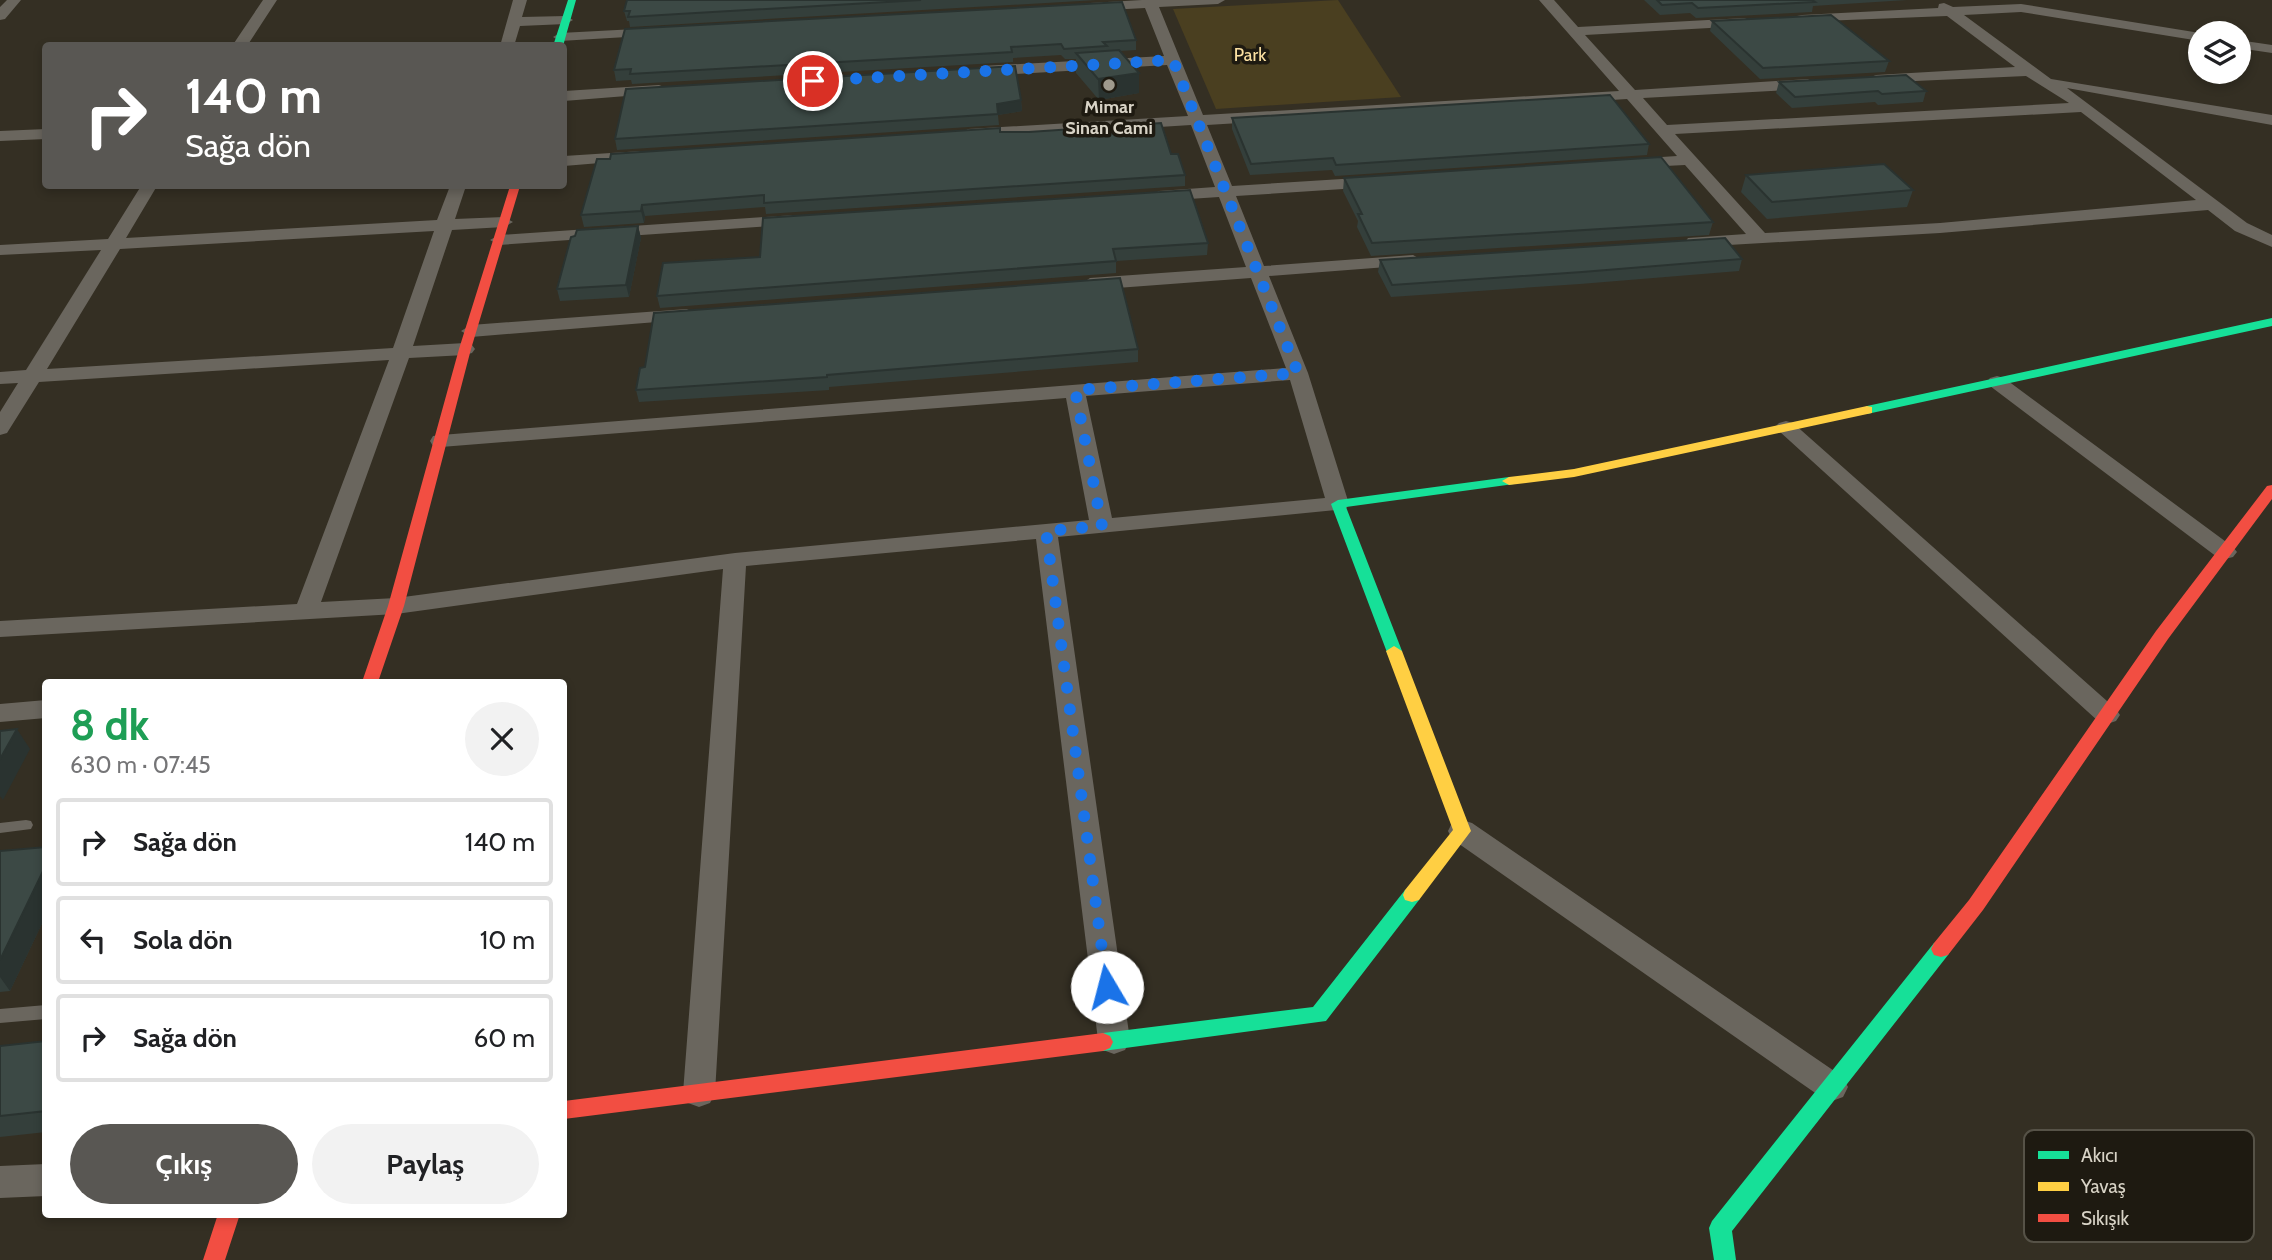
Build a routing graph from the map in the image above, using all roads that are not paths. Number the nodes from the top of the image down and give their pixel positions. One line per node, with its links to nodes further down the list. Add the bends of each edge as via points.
1 (14, 0): 11 (street)
2 (270, 0): 20 (street)
3 (520, 0): 14 (street)
4 (572, 0): 12 (street)
5 (1218, 0): 8 (street)
6 (1546, 0): 17 (street)
7 (1935, 0): 10 (street)
8 (1150, 2): 9 (street); 24 (street)
9 (1068, 8)
10 (1950, 11): 13 (street); 18 (street, via 2021,8); 25 (street)
11 (0, 16)
12 (566, 20): 14 (street); 19 (street)
13 (1788, 20)
14 (515, 22): 21 (street)
15 (1762, 22): 17 (street)
16 (670, 31): 19 (street)
17 (1574, 31): 32 (street)
18 (2188, 35)
19 (559, 41)
20 (242, 42)
21 (508, 42)
22 (2251, 46): 23 (street)
23 (2272, 49)
24 (1173, 60): 26 (street); 36 (street)
25 (2029, 71): 27 (street); 29 (street)
26 (965, 72)
27 (1935, 76): 28 (street); 35 (street)
28 (1866, 80)
29 (2043, 80): 34 (street); 37 (street)
30 (1825, 83): 32 (street)
31 (674, 90): 33 (street)
32 (1629, 93): 36 (street); 38 (street)
33 (567, 96)
34 (2085, 107): 35 (street); 52 (street)
35 (1978, 113): 38 (street)
36 (1197, 119): 40 (street); 50 (street)
37 (2272, 120)
38 (1663, 130): 43 (street)
39 (42, 134): 41 (street)
40 (949, 135)
41 (0, 136)
42 (660, 155): 44 (street)
43 (1689, 160): 45 (street); 57 (street)
44 (567, 161)
45 (1608, 166)
46 (1390, 181): 50 (street)
47 (147, 189): 59 (street)
48 (457, 189): 55 (street)
49 (514, 189): 54 (street)
50 (1227, 192): 51 (street); 65 (street)
51 (1145, 197)
52 (2213, 204): 56 (street); 57 (street, via 1940,228)
53 (815, 219): 58 (street)
54 (504, 222): 55 (street); 58 (street)
55 (443, 225): 59 (street); 70 (street)
56 (2241, 227): 60 (street); 63 (street)
57 (1759, 237): 61 (street)
58 (499, 240): 69 (street)
59 (115, 242): 62 (street); 72 (street)
60 (2272, 242)
61 (1676, 243)
62 (0, 250)
63 (2272, 259)
64 (1426, 260): 65 (street)
65 (1259, 271): 66 (street); 71 (street)
66 (1066, 286)
67 (706, 313): 69 (street)
68 (2272, 322): 74 (street)
69 (468, 340): 70 (street); 78 (street)
70 (401, 353): 72 (street); 86 (street)
71 (1298, 373): 75 (street); 80 (street)
72 (33, 376): 73 (street); 77 (street)
73 (0, 379)
74 (1997, 382): 76 (street); 83 (street)
75 (1075, 390): 78 (street); 81 (street)
76 (1786, 427): 80 (street, via 1574,473); 91 (street)
77 (0, 429)
78 (441, 441): 85 (street)
79 (2272, 489): 83 (street)
80 (1338, 504): 81 (street); 94 (street)
81 (1102, 526): 82 (street)
82 (1046, 531): 84 (street); 97 (street)
83 (2225, 552): 91 (street)
84 (735, 561): 85 (street); 99 (street)
85 (396, 606): 86 (street); 88 (street)
86 (306, 611): 87 (street)
87 (0, 629)
88 (371, 679)
89 (42, 709): 90 (street)
90 (0, 713)
91 (2107, 715): 98 (street, via 1976,905)
92 (26, 825): 93 (lane)
93 (0, 828)
94 (1462, 831): 97 (street, via 1319,1014); 98 (street)
95 (42, 1012): 96 (lane)
96 (0, 1016)
97 (1114, 1040): 99 (street)
98 (1832, 1087): 105 (street, via 1720,1228)
99 (699, 1093): 100 (street)
100 (567, 1110)
101 (42, 1180): 102 (street)
102 (0, 1182)
103 (228, 1218): 104 (street)
104 (214, 1260)
105 (1725, 1260)

